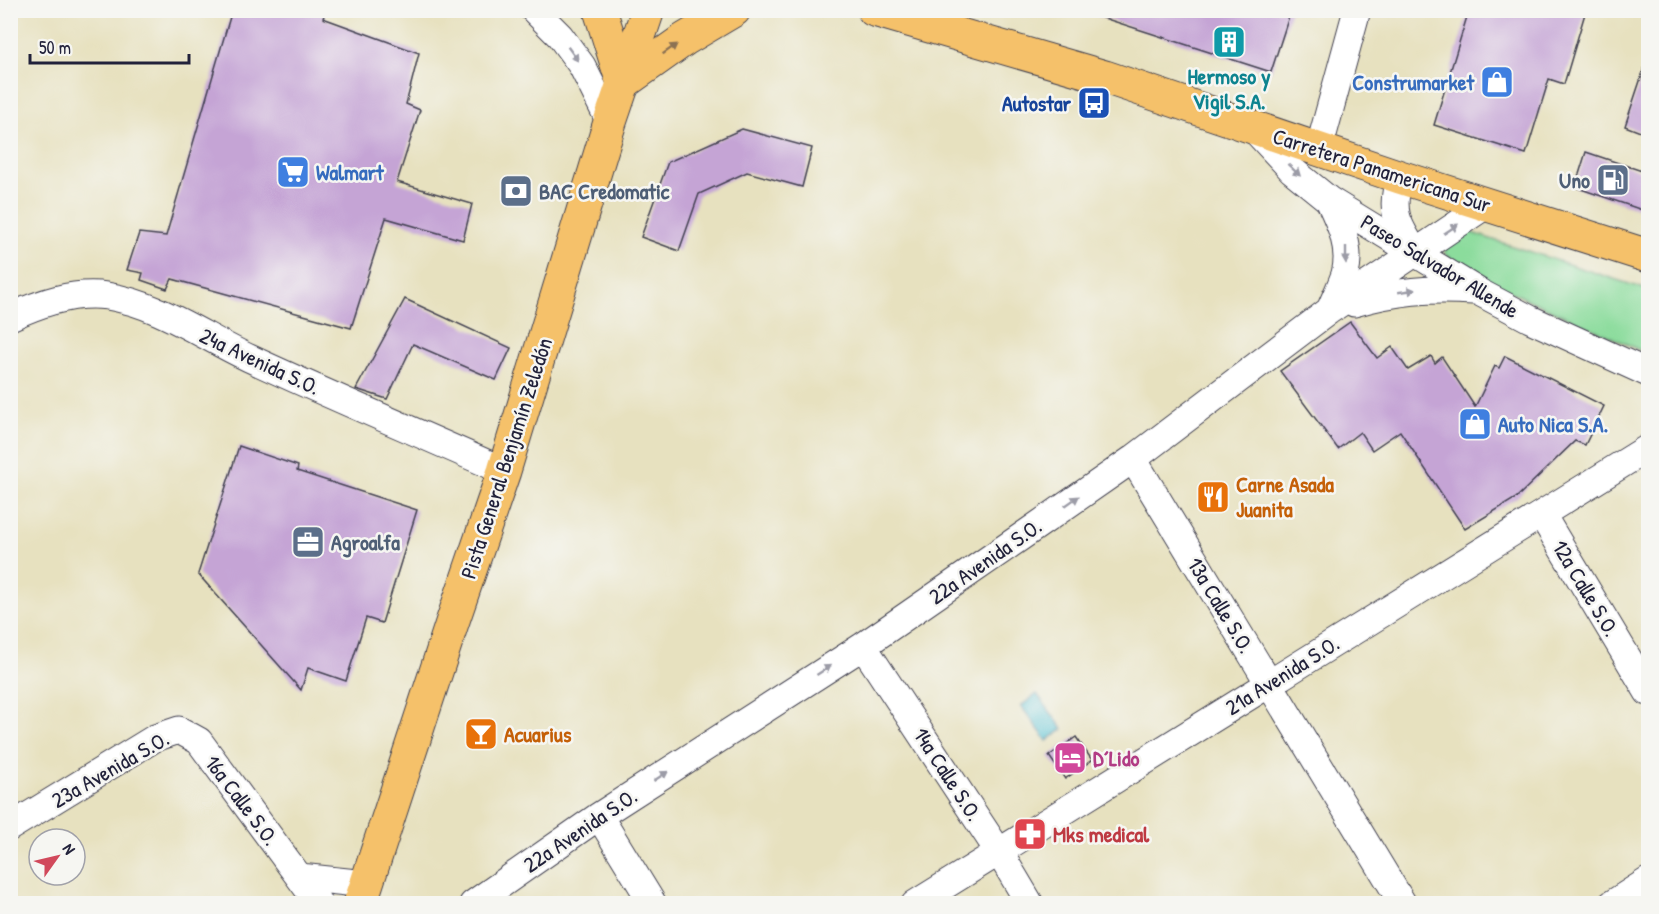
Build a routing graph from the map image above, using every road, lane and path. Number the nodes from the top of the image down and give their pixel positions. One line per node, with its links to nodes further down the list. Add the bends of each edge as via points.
1 (534, 10): 8 (street, one-way to 8, via 582,66)
2 (600, 10): 7 (main road)
3 (648, 10): 7 (main road, Pista General Benjamín Zeledón)
4 (734, 10): 7 (main road, one-way to 4)
5 (874, 10): 9 (main road, Carretera Panamericana Sur, via 1086,71)
6 (1357, 10): 10 (street)
7 (623, 83): 8 (main road, Pista General Benjamín Zeledón)
8 (610, 123): 22 (main road, Pista General Benjamín Zeledón)
9 (1253, 128): 10 (main road, Carretera Panamericana Sur); 12 (street, Paseo Salvador Allende, one-way to 12, via 1292,170)
10 (1319, 149): 11 (main road, Carretera Panamericana Sur)
11 (1400, 177): 13 (main road, Carretera Panamericana Sur); 14 (street, via 1395,192 1396,220)
12 (1329, 200): 14 (street, Paseo Salvador Allende); 17 (street, one-way to 17, via 1342,227 1346,248 1345,273)
13 (1486, 205): 14 (street, 22a Avenida S.O., one-way to 13); 15 (main road, Carretera Panamericana Sur)
14 (1415, 254): 16 (street, Paseo Salvador Allende); 17 (street, 22a Avenida S.O.)
15 (1648, 256)
16 (1479, 292): 17 (street, one-way to 16, via 1413,290); 19 (street, Paseo Salvador Allende)
17 (1330, 310): 21 (street, 22a Avenida S.O.)
18 (10, 317): 22 (street, 24a Avenida S.O., via 70,296 106,296 144,304 247,357)
19 (1648, 373)
20 (1648, 448): 23 (street, 21a Avenida S.O.)
21 (1133, 459): 24 (street, 22a Avenida S.O., one-way to 21); 25 (street, 13a Calle S.O.)
22 (504, 471): 33 (main road, Pista General Benjamín Zeledón)
23 (1542, 515): 25 (street, 21a Avenida S.O.); 26 (street, 12a Calle S.O.)
24 (863, 646): 28 (street, 22a Avenida S.O., one-way to 24); 30 (street, 14a Calle S.O.)
25 (1268, 683): 30 (street, 21a Avenida S.O.); 39 (street, 13a Calle S.O.)
26 (1648, 692)
27 (179, 730): 29 (street, 23a Avenida S.O., via 155,738); 31 (street, 16a Calle S.O., via 199,741)
28 (599, 816): 35 (street, 22a Avenida S.O.); 36 (street)
29 (10, 827)
30 (999, 852): 37 (street, 21a Avenida S.O.); 38 (street, 14a Calle S.O.)
31 (300, 877): 33 (street); 34 (street, 16a Calle S.O.)
32 (1648, 881): 40 (street)
33 (363, 894)
34 (318, 903)
35 (473, 903)
36 (653, 903)
37 (915, 903)
38 (1030, 903)
39 (1403, 903)
40 (1612, 903)

